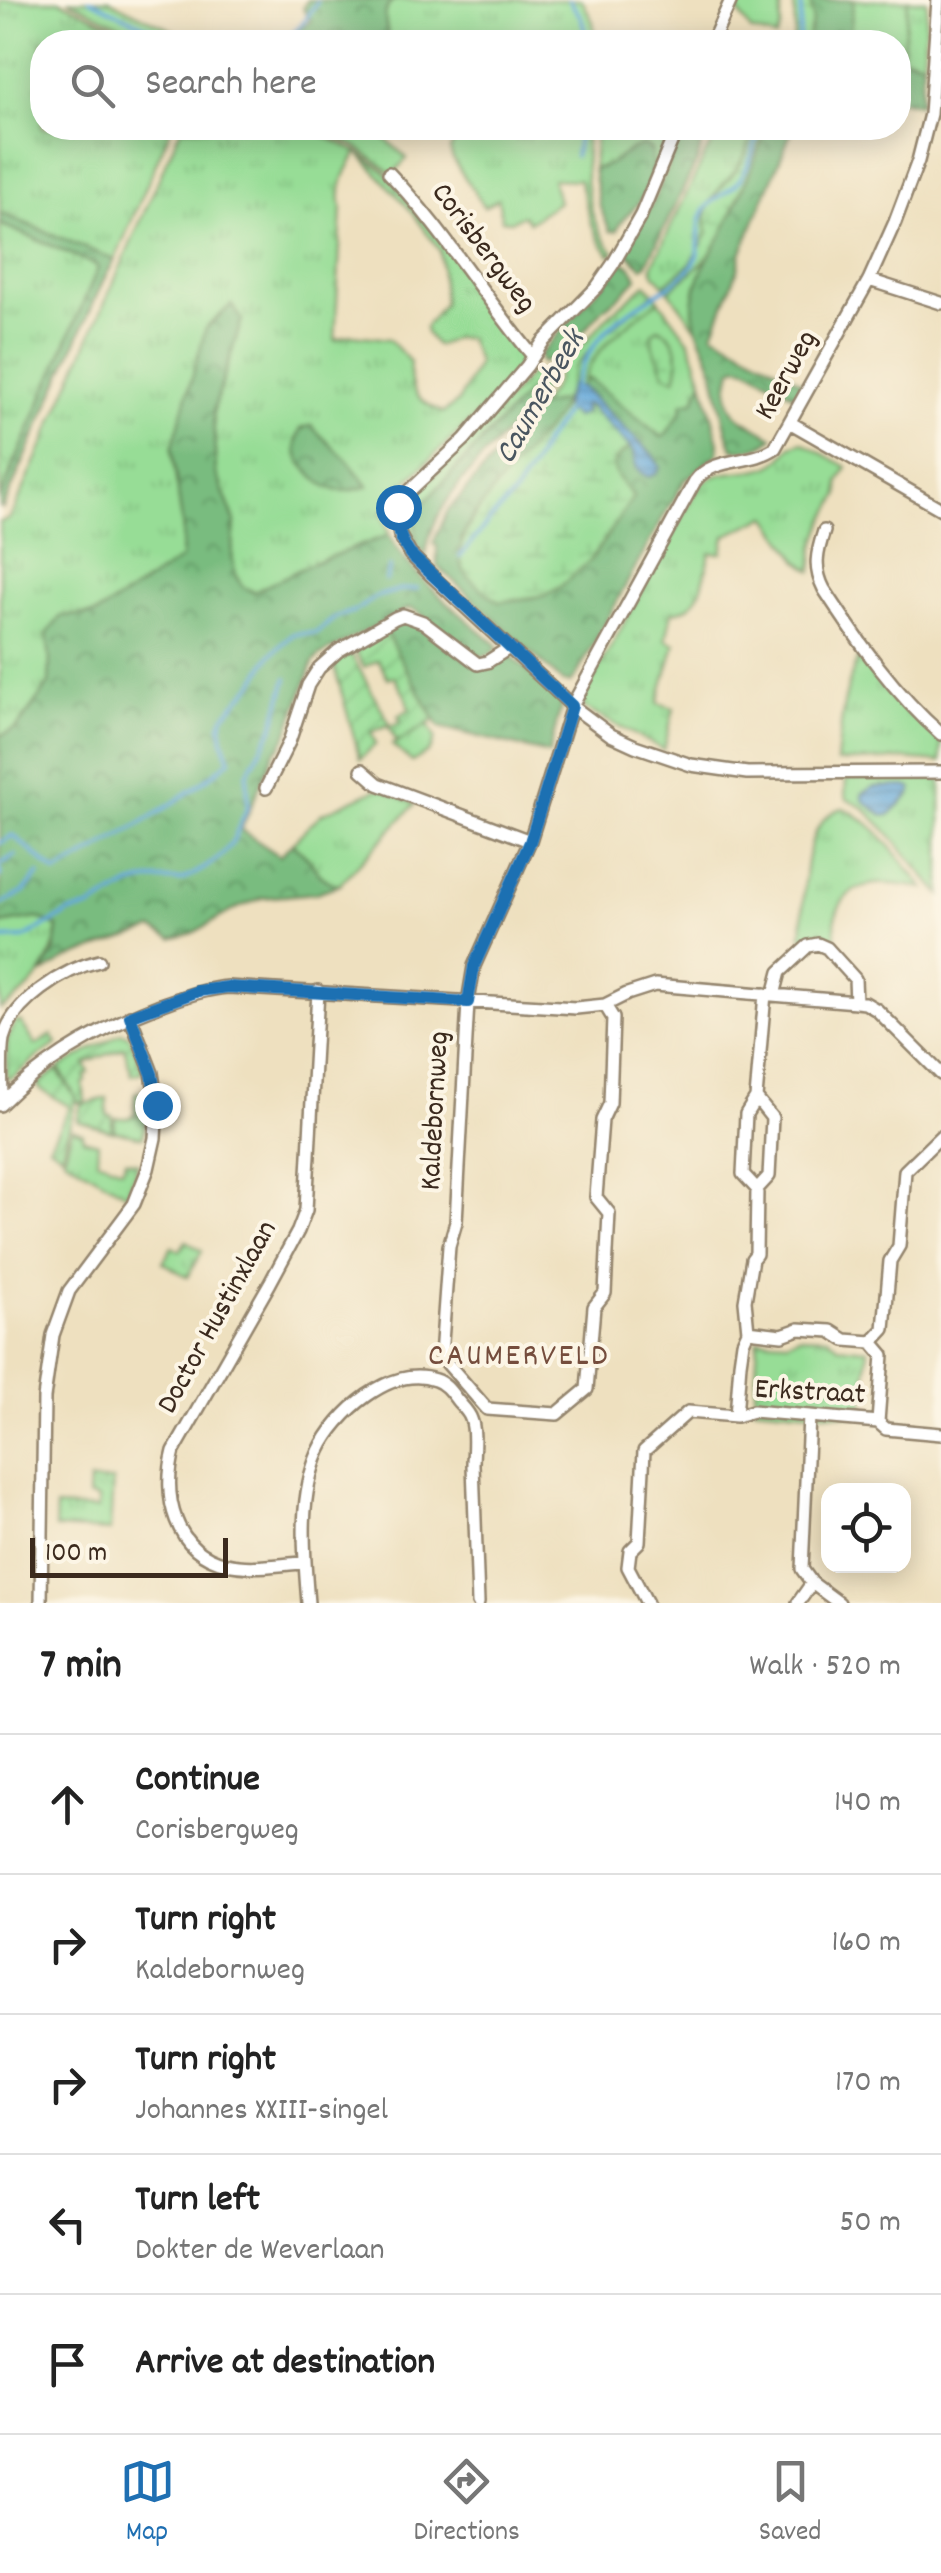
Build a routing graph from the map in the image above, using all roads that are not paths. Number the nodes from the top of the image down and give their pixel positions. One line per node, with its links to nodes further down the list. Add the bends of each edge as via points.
1 (732, 0): 3 (street)
2 (938, 0): 4 (street, Keerweg)
3 (718, 30)
4 (936, 115): 7 (street, Keerweg)
5 (672, 140): 9 (street, Corisbergweg, via 614,264)
6 (389, 173): 9 (street, Corisbergweg)
7 (869, 280): 8 (street); 10 (street, Keerweg)
8 (941, 303)
9 (533, 356): 13 (street, Corisbergweg, via 465,439 402,497 396,516 410,554)
10 (791, 424): 11 (street); 14 (street, Keerweg, via 769,453 701,473)
11 (941, 509)
12 (824, 531): 15 (street, via 818,578 881,670)
13 (509, 648): 14 (street, Corisbergweg); 18 (street, via 478,664 423,622 395,618 318,668)
14 (572, 706): 17 (street, Corisbergweg, via 635,746 718,770); 19 (street, Kaldebornweg)
15 (941, 734)
16 (362, 770): 19 (street, via 378,784)
17 (941, 772)
18 (266, 788)
19 (530, 842): 23 (street, Kaldebornweg, via 474,966)
20 (99, 961): 29 (street, via 27,999 7,1027)
21 (318, 991): 23 (street); 26 (street, via 214,988); 38 (street, Doctor Hustinxlaan, via 306,1210 174,1451 168,1480 180,1527 212,1559 241,1566)
22 (769, 995): 24 (street); 24 (street, via 780,972 818,944 852,974); 25 (street, via 655,985); 28 (street)
23 (468, 1002): 25 (street); 25 (street, Kaldebornweg, via 441,1356 487,1409 556,1414 587,1390 594,1307 605,1294 609,1213 596,1197 602,1120 610,1103 613,1018)
24 (856, 1002): 27 (street, via 876,1010)
25 (605, 1005)
26 (130, 1016): 29 (street, via 39,1070); 40 (street, via 152,1074 155,1138 134,1204 70,1291 52,1335 43,1419)
27 (941, 1074)
28 (756, 1098): 31 (street, via 746,1114 743,1174); 31 (street, via 772,1118 769,1176)
29 (1, 1104)
30 (941, 1136): 33 (street, via 905,1171 884,1329)
31 (757, 1188): 32 (street)
32 (748, 1331): 33 (street, via 831,1331 845,1340); 34 (street)
33 (872, 1342): 36 (street, via 883,1355)
34 (736, 1416): 35 (street, Erkstraat); 43 (street, Erkstraat, via 688,1412 644,1451 639,1542 628,1567)
35 (808, 1416): 36 (street, Erkstraat); 39 (street, via 802,1569)
36 (878, 1422): 37 (street, Erkstraat, via 886,1429)
37 (941, 1434)
38 (304, 1563): 41 (street); 42 (street, via 308,1487 330,1432 382,1386 433,1378 472,1419)
39 (812, 1583): 44 (street); 45 (street)
40 (41, 1603)
41 (308, 1603)
42 (478, 1603)
43 (647, 1603)
44 (798, 1603)
45 (839, 1603)

